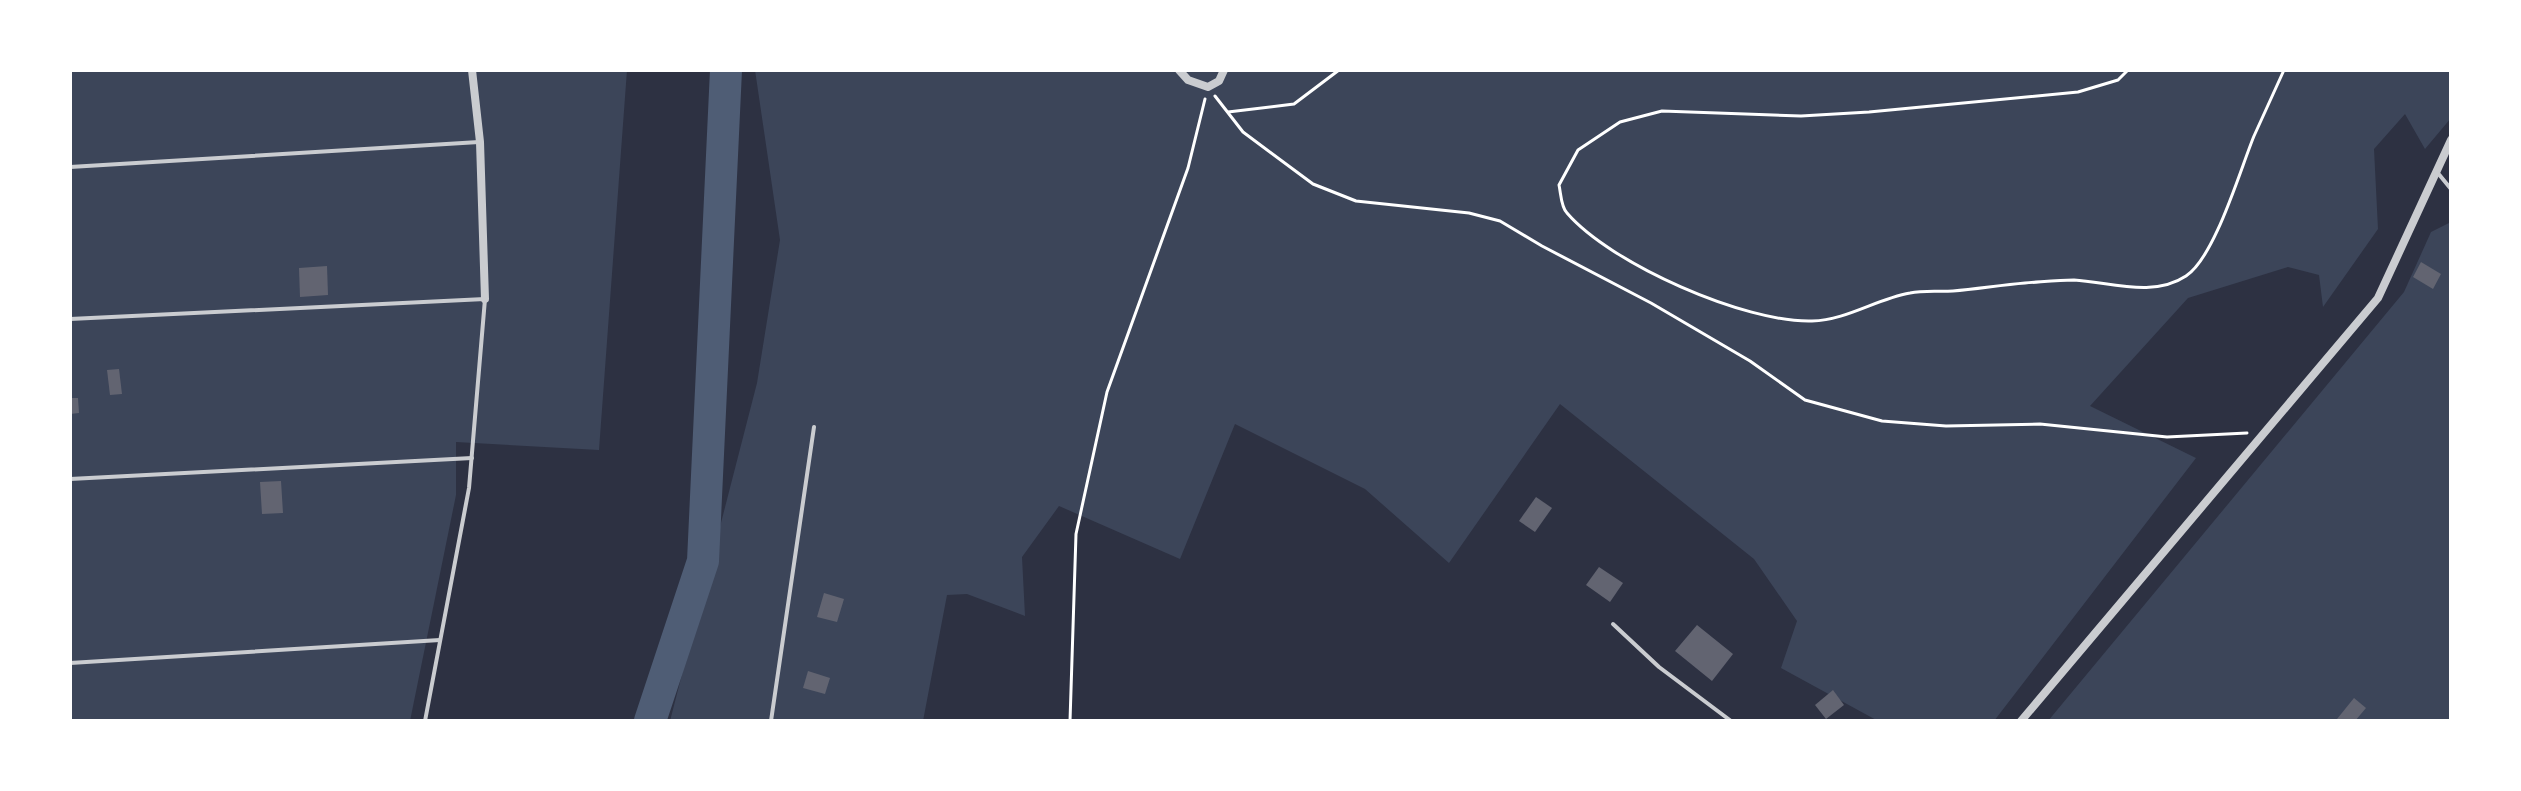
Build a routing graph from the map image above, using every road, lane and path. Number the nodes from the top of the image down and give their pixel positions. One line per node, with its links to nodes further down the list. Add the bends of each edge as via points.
1 (472, 70): 10 (street)
2 (1179, 70): 7 (street, via 1188,80)
3 (1224, 70): 7 (street)
4 (1339, 70): 8 (path, via 1294,104)
5 (2128, 70): 6 (path, via 2118,80 2078,92 1869,112 1801,116 1662,111 1620,122 1578,150 1559,185 1564,211 1639,268 1772,318 1839,318 1912,292 2010,284 2073,280 2161,287 2197,268)
6 (2284, 70)
7 (1208, 87): 8 (path); 25 (path, via 1188,168 1107,392 1082,505 1076,534)
8 (1228, 112): 17 (path, via 1243,132 1313,184 1356,201 1500,221 1750,361 1805,400 1882,421 1946,426 2040,424 2167,437)
9 (2451, 140): 12 (street)
10 (480, 142): 11 (lane); 14 (street)
11 (70, 167)
12 (2436, 172): 13 (lane); 17 (street, via 2378,298)
13 (2451, 189)
14 (485, 299): 15 (lane); 18 (lane)
15 (70, 319)
16 (814, 427): 24 (lane)
17 (2266, 431): 27 (street)
18 (472, 458): 19 (lane); 21 (lane)
19 (70, 479)
20 (1613, 624): 26 (lane, via 1659,667)
21 (440, 640): 22 (lane); 23 (lane)
22 (70, 663)
23 (425, 721)
24 (771, 721)
25 (1070, 721)
26 (1731, 721)
27 (2021, 721)

